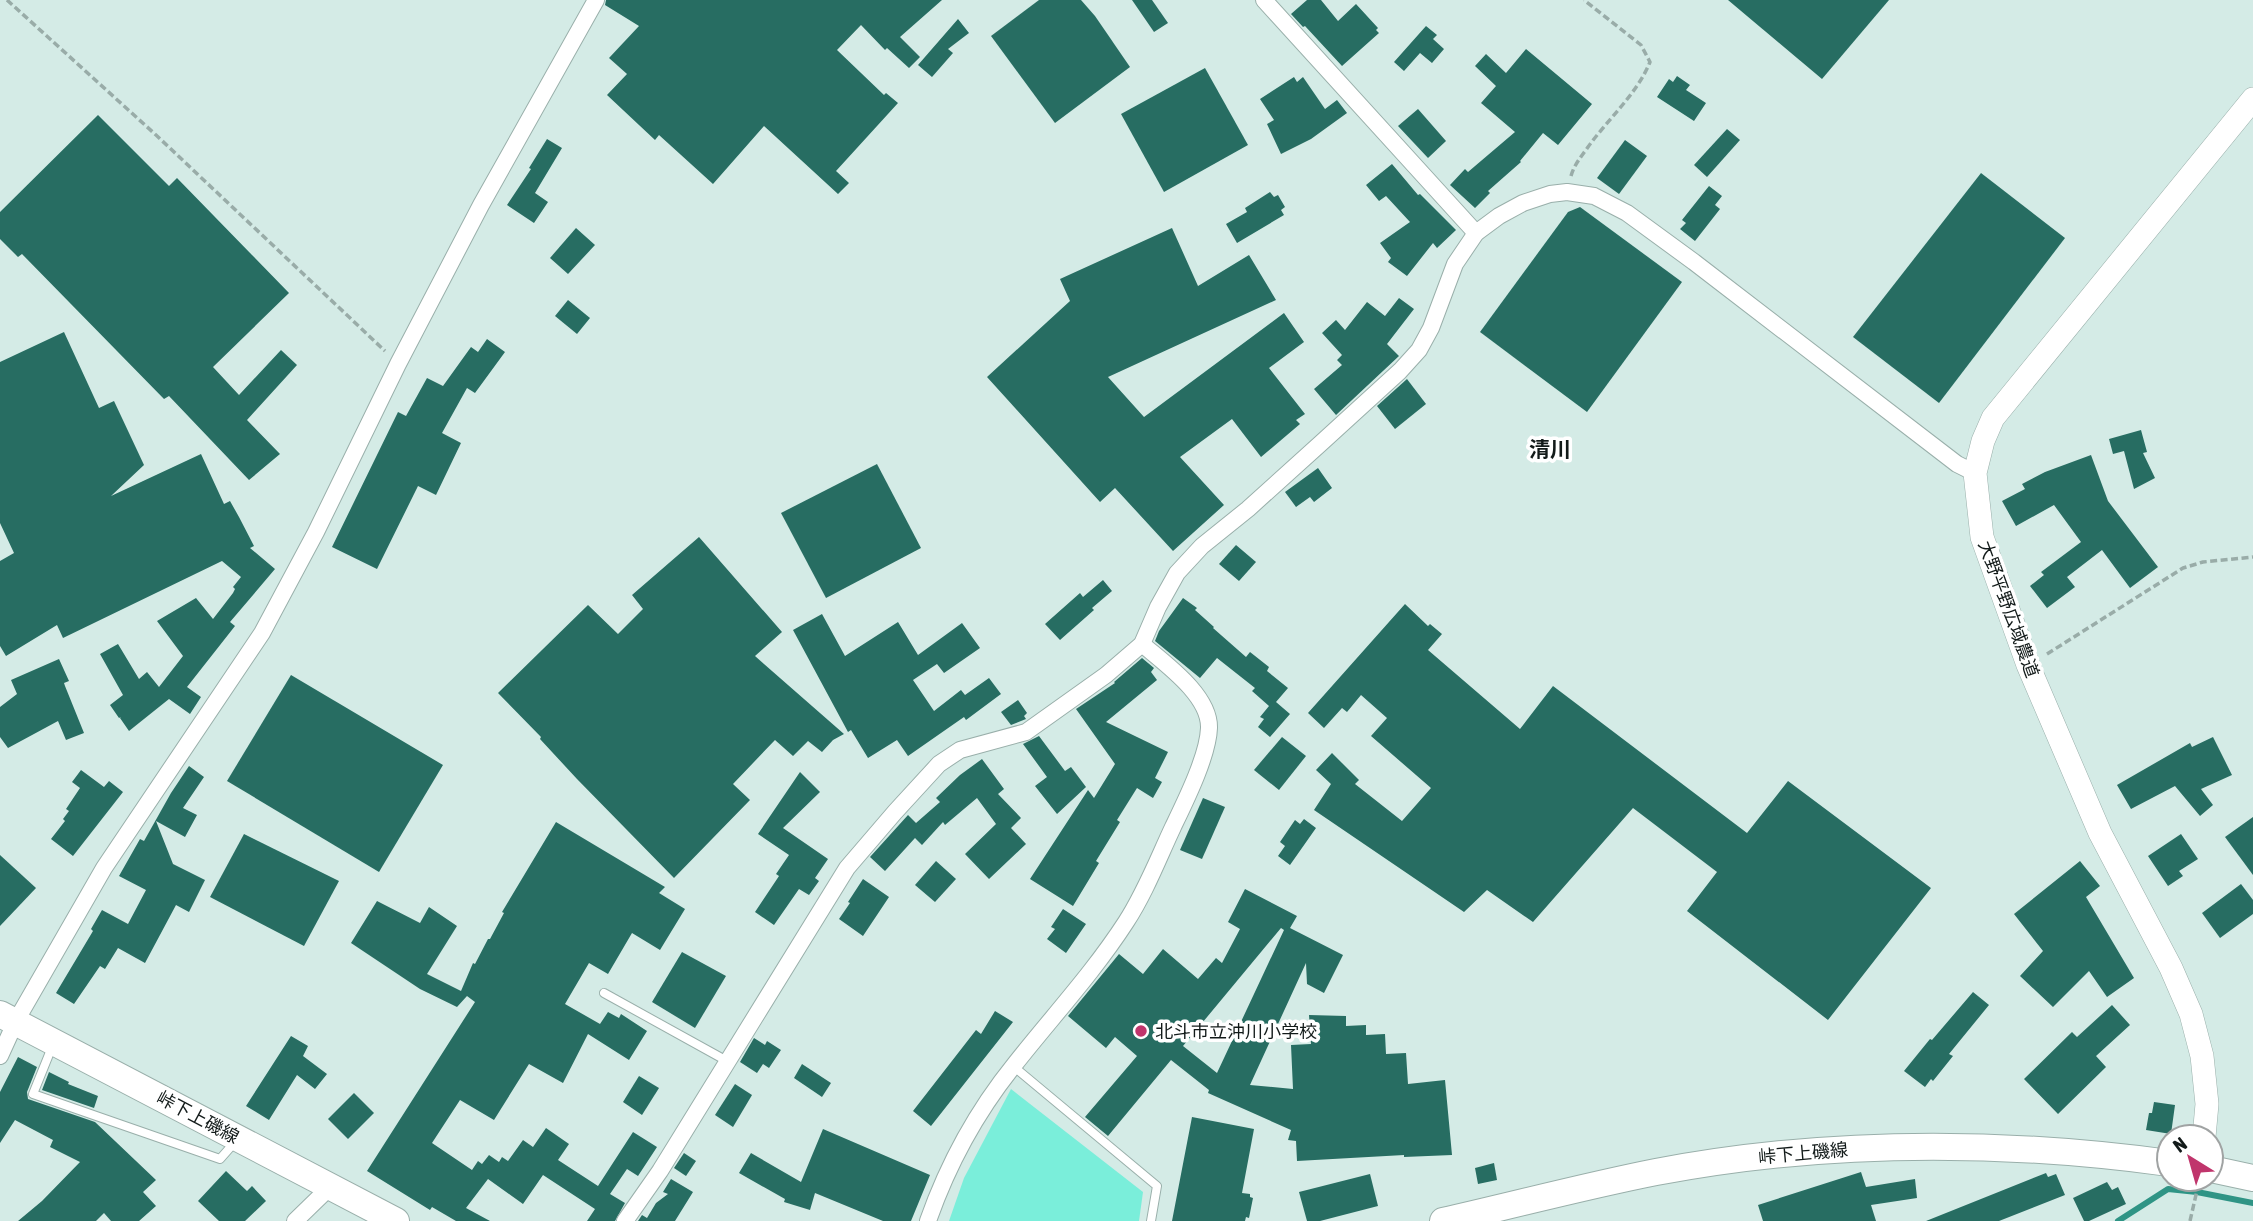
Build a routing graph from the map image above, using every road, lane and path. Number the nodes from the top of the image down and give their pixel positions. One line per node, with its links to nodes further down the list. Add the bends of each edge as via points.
1 (7, 0): 8 (path)
2 (596, 0): 8 (street)
3 (1264, 0): 7 (street)
4 (1584, 0): 6 (path, via 1641,45 1650,62 1573,169)
5 (2253, 99): 9 (street, 大野平野広域農道, via 1993,418)
6 (1567, 192): 7 (street, via 1523,203); 9 (street, via 1594,196 1628,213 1956,464)
7 (1476, 233): 11 (street, via 1455,264 1419,350 1202,546 1177,573)
8 (398, 364): 14 (street, via 262,633)
9 (1975, 473): 12 (street, 大野平野広域農道, via 1982,537)
10 (2253, 557): 12 (path, via 2183,568)
11 (1142, 644): 17 (street, via 1027,732 960,750 939,764 847,868); 18 (street, via 1205,708 1209,728 1203,757 1127,921)
12 (2028, 665): 19 (street, 大野平野広域農道, via 2100,833 2191,1014 2203,1056)
13 (604, 993): 17 (lane)
14 (8, 1018): 15 (main road, 峠下上磯線); 16 (street)
15 (54, 1041): 20 (main road, 峠下上磯線); 20 (lane, via 33,1094 220,1159)
16 (0, 1056)
17 (727, 1061): 28 (street)
18 (1013, 1066): 29 (street, via 969,1130); 30 (lane, via 1157,1186)
19 (2205, 1123)
20 (239, 1138): 24 (main road, 峠下上磯線)
21 (2155, 1161): 31 (main road, 峠下上磯線, via 1993,1147 1859,1148 1656,1172)
22 (2225, 1172): 23 (main road)
23 (2253, 1178)
24 (331, 1187): 26 (street); 27 (main road, 峠下上磯線)
25 (2197, 1193): 32 (path)
26 (295, 1221)
27 (396, 1221)
28 (625, 1221)
29 (928, 1221)
30 (1152, 1221)
31 (1443, 1221)
32 (2190, 1221)

